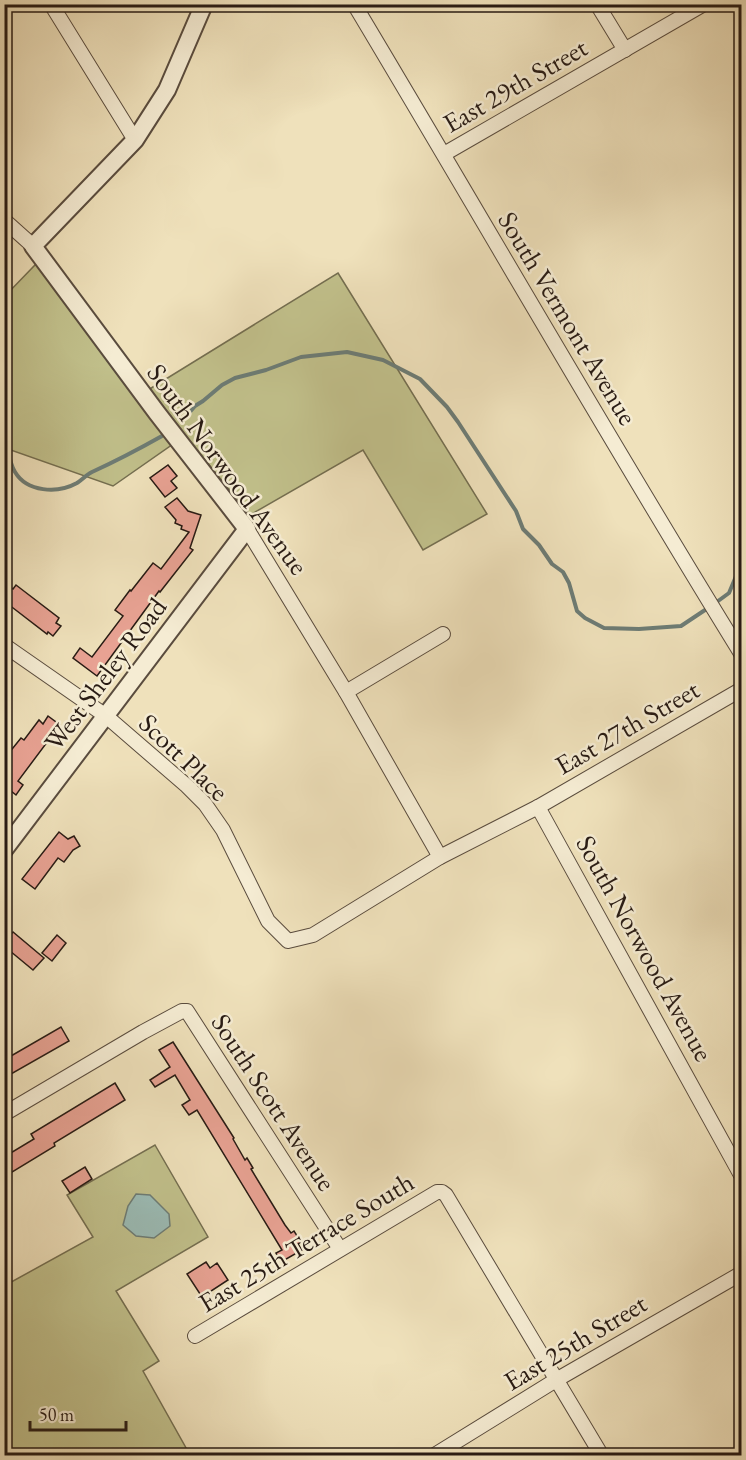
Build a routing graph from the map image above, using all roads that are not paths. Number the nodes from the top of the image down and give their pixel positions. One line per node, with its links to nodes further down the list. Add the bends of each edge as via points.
1 (51, 4): 7 (street)
2 (204, 4): 7 (street, via 167,90)
3 (354, 4): 8 (street, South Vermont Avenue)
4 (597, 4): 6 (street)
5 (705, 4): 6 (street, East 29th Street)
6 (625, 50): 8 (street, East 29th Street)
7 (135, 140): 10 (street)
8 (444, 154): 14 (street, South Vermont Avenue)
9 (4, 220): 10 (street, South Norwood Avenue)
10 (33, 246): 11 (street, South Norwood Avenue)
11 (247, 529): 16 (street, South Norwood Avenue); 17 (street, West Sheley Road)
12 (443, 634): 16 (street)
13 (4, 645): 17 (street, Scott Place)
14 (741, 655)
15 (741, 689): 18 (street, East 27th Street)
16 (346, 692): 20 (street, South Norwood Avenue)
17 (106, 716): 19 (street, West Sheley Road); 21 (street, Scott Place, via 205,804 223,830 268,921)
18 (538, 807): 20 (street, East 27th Street); 23 (street, South Norwood Avenue)
19 (4, 850)
20 (440, 857): 21 (street, East 27th Street, via 313,935)
21 (288, 941)
22 (4, 1114): 24 (street, South Scott Avenue, via 143,1032 187,1011)
23 (741, 1177)
24 (340, 1250): 26 (street, East 25th Terrace South); 27 (street, East 25th Terrace South, via 442,1192)
25 (741, 1272): 27 (street, East 25th Street)
26 (195, 1336)
27 (556, 1380): 28 (street, East 25th Street); 29 (street)
28 (433, 1455)
29 (602, 1455)

